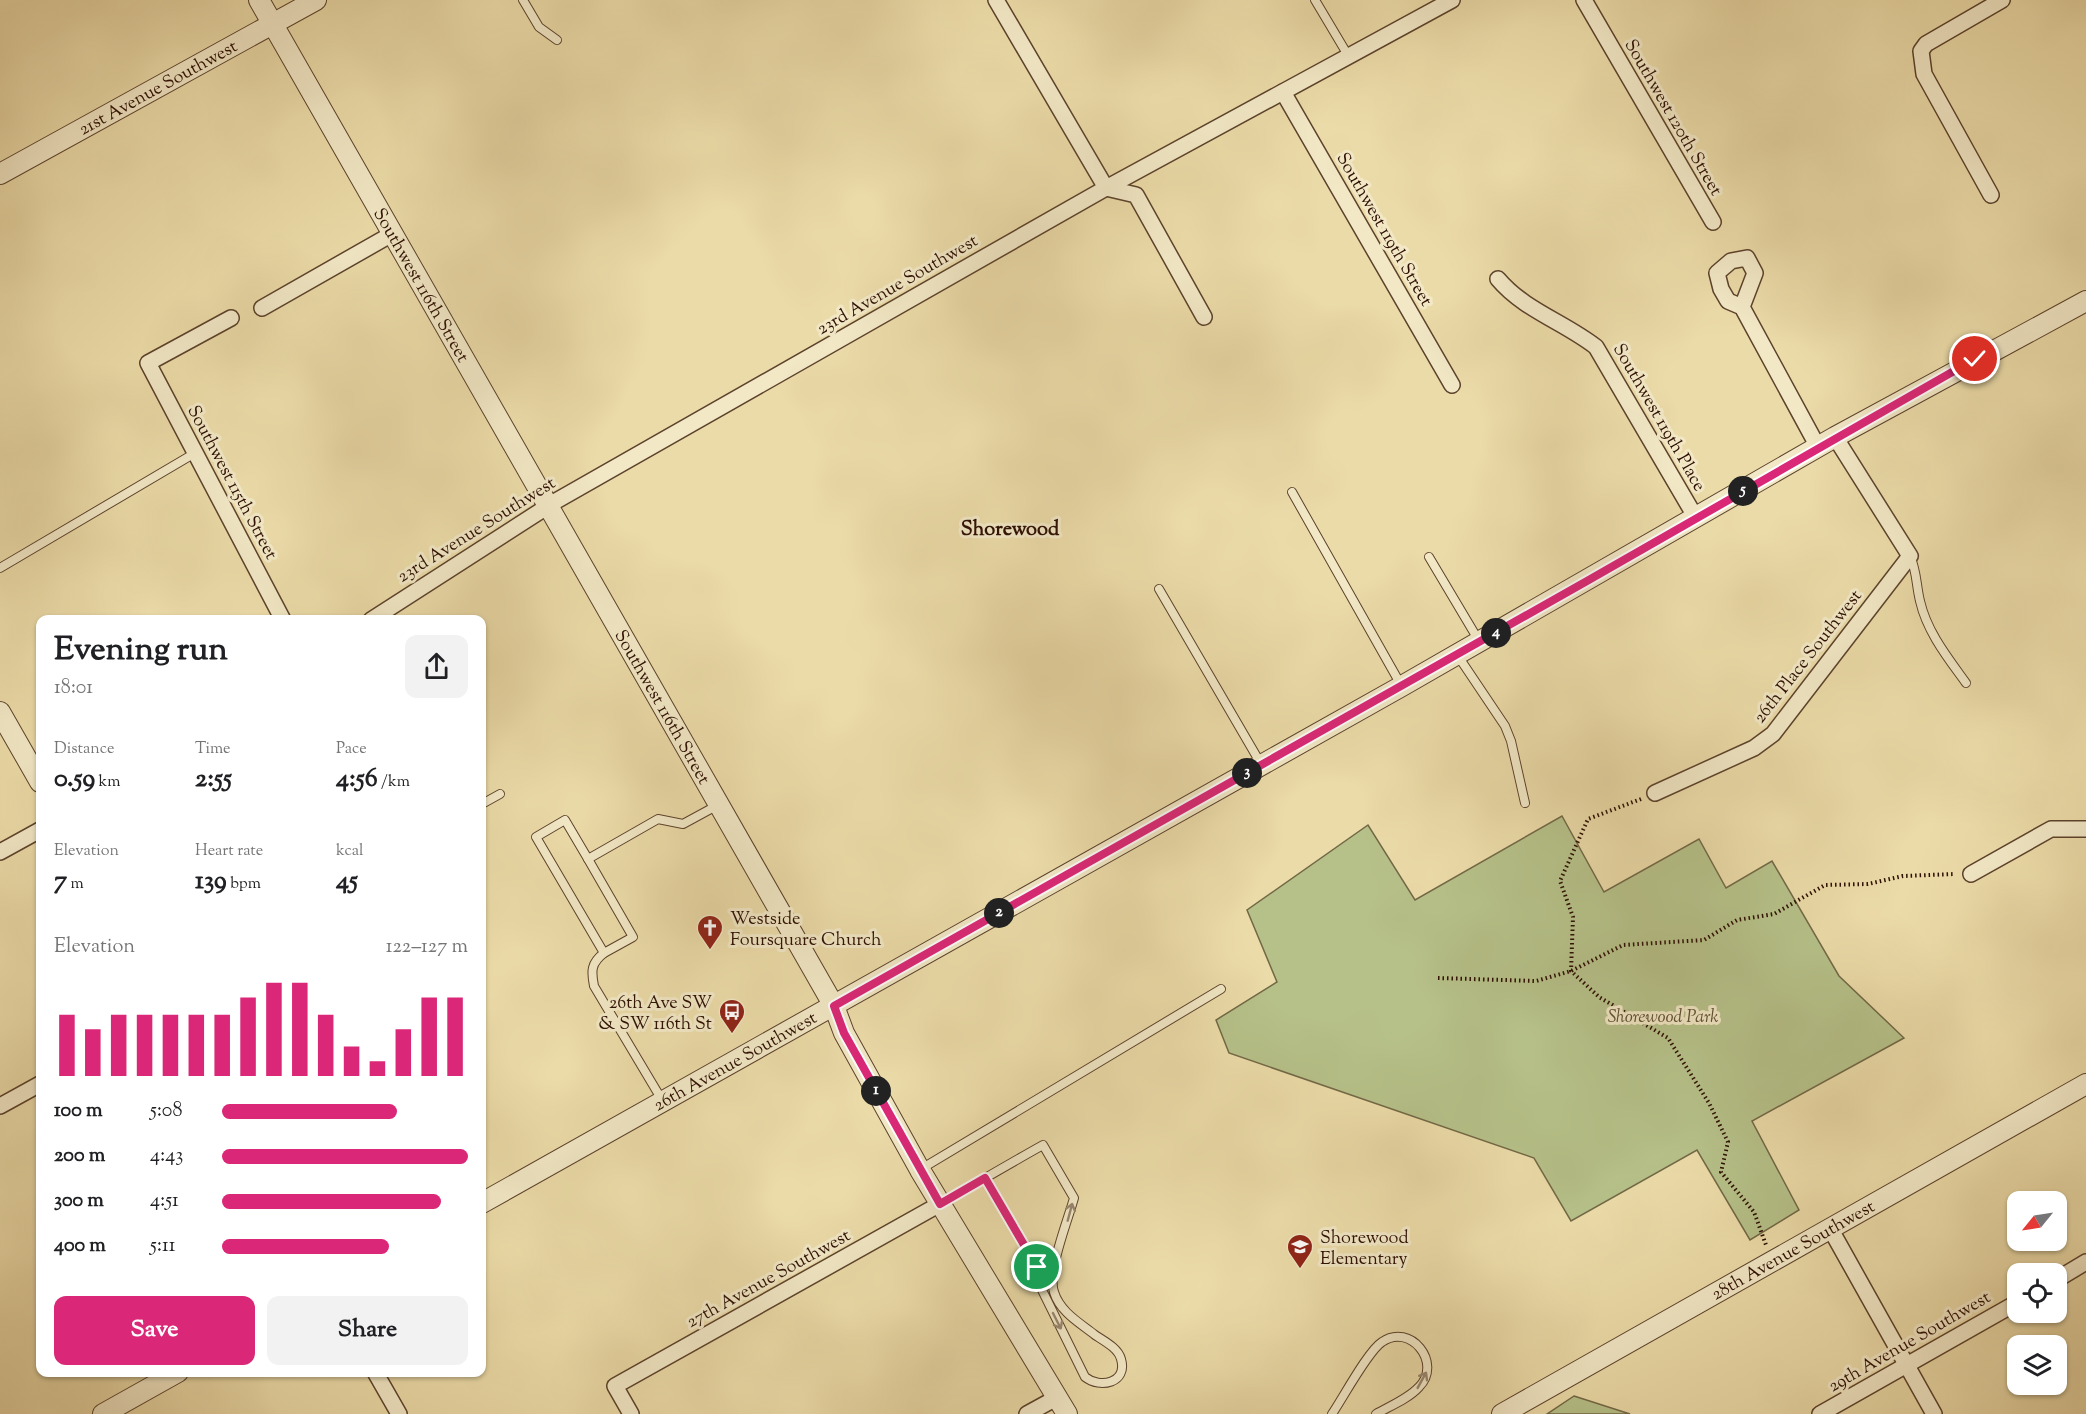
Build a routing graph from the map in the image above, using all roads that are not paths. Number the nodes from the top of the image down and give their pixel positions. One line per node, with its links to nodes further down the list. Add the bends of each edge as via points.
1 (259, 0): 9 (street, Southwest 116th Street)
2 (316, 0): 9 (street, 21st Avenue Southwest)
3 (523, 0): 10 (lane, via 539,27)
4 (996, 0): 14 (street)
5 (1315, 0): 11 (lane)
6 (1452, 0): 11 (street, 23rd Avenue Southwest)
7 (1584, 0): 16 (street, Southwest 120th Street)
8 (2002, 0): 15 (street, via 1937,36 1922,51 1924,74)
9 (273, 25): 13 (street, 21st Avenue Southwest); 17 (street, Southwest 116th Street)
10 (558, 40)
11 (1349, 57): 12 (street, 23rd Avenue Southwest)
12 (1283, 92): 14 (street, 23rd Avenue Southwest); 24 (street, Southwest 119th Street)
13 (0, 174)
14 (1106, 188): 22 (street, via 1136,195); 29 (street, 23rd Avenue Southwest)
15 (1991, 195)
16 (1713, 222)
17 (392, 234): 21 (street); 29 (street, Southwest 116th Street)
18 (1498, 279): 30 (street, Southwest 119th Place, via 1512,296 1574,330 1596,347)
19 (2086, 301): 25 (street, 26th Avenue Southwest)
20 (1742, 307): 26 (street)
21 (262, 308)
22 (1204, 317)
23 (231, 318): 27 (street, Southwest 115th Street, via 148,363)
24 (1452, 385)
25 (1835, 437): 26 (street, 26th Avenue Southwest); 32 (street)
26 (1818, 447): 30 (street, 26th Avenue Southwest)
27 (195, 453): 33 (lane); 35 (street, Southwest 115th Street)
28 (1292, 492): 40 (lane)
29 (548, 506): 36 (street, 23rd Avenue Southwest); 48 (street, Southwest 116th Street)
30 (1696, 518): 37 (street, 26th Avenue Southwest)
31 (1429, 556): 37 (lane)
32 (1910, 556): 39 (lane, via 1916,568 1920,603 1938,644); 44 (street, 26th Place Southwest, via 1773,734 1754,748)
33 (0, 568)
34 (1159, 589): 42 (lane)
35 (280, 615)
36 (379, 615)
37 (1480, 642): 38 (street, 26th Avenue Southwest)
38 (1457, 655): 40 (street, 26th Avenue Southwest); 47 (lane, via 1505,726)
39 (1966, 683)
40 (1402, 686): 42 (street, 26th Avenue Southwest)
41 (0, 712): 43 (street)
42 (1262, 765): 56 (street, 26th Avenue Southwest)
43 (36, 775)
44 (1655, 793)
45 (500, 794): 46 (lane)
46 (486, 802)
47 (1525, 803)
48 (718, 805): 52 (lane, via 683,824 657,819); 56 (street, Southwest 116th Street)
49 (2086, 829): 53 (street, via 2051,829)
50 (36, 832): 51 (street)
51 (0, 852)
52 (588, 859): 54 (lane, via 633,937); 54 (lane, via 565,820 536,837)
53 (1971, 874)
54 (604, 953): 59 (lane, via 595,960 591,971 594,986)
55 (1221, 989): 61 (lane)
56 (834, 1006): 59 (street, 26th Avenue Southwest); 61 (street, Southwest 116th Street, via 844,1033)
57 (2086, 1084): 65 (street, 28th Avenue Southwest)
58 (36, 1086): 60 (street)
59 (663, 1102): 63 (street, 26th Avenue Southwest)
60 (0, 1106)
61 (920, 1170): 64 (street, Southwest 116th Street)
62 (985, 1178): 64 (lane); 67 (lane); 68 (lane, one-way to 62, via 1074,1198 1043,1144)
63 (486, 1201)
64 (940, 1204): 74 (street, Southwest 116th Street); 77 (street, 27th Avenue Southwest, via 615,1386)
65 (1832, 1230): 71 (street); 81 (street, 28th Avenue Southwest)
66 (2086, 1262): 69 (street)
67 (1037, 1267): 68 (lane); 68 (lane, one-way to 68, via 1041,1288 1085,1377 1097,1384 1111,1382 1121,1372 1121,1358 1061,1306 1053,1292)
68 (1055, 1269)
69 (2067, 1273)
70 (2007, 1308): 71 (street, 29th Avenue Southwest)
71 (1907, 1367): 82 (street, 29th Avenue Southwest); 83 (street)
72 (169, 1377): 75 (street)
73 (378, 1377): 76 (street)
74 (1062, 1406): 78 (street)
75 (103, 1414)
76 (399, 1414)
77 (631, 1414)
78 (1027, 1414)
79 (1332, 1414): 80 (lane, one-way to 79, via 1413,1393 1426,1378 1423,1349 1407,1338 1397,1336 1379,1343)
80 (1376, 1414)
81 (1502, 1414)
82 (1820, 1414)
83 (1934, 1414)

